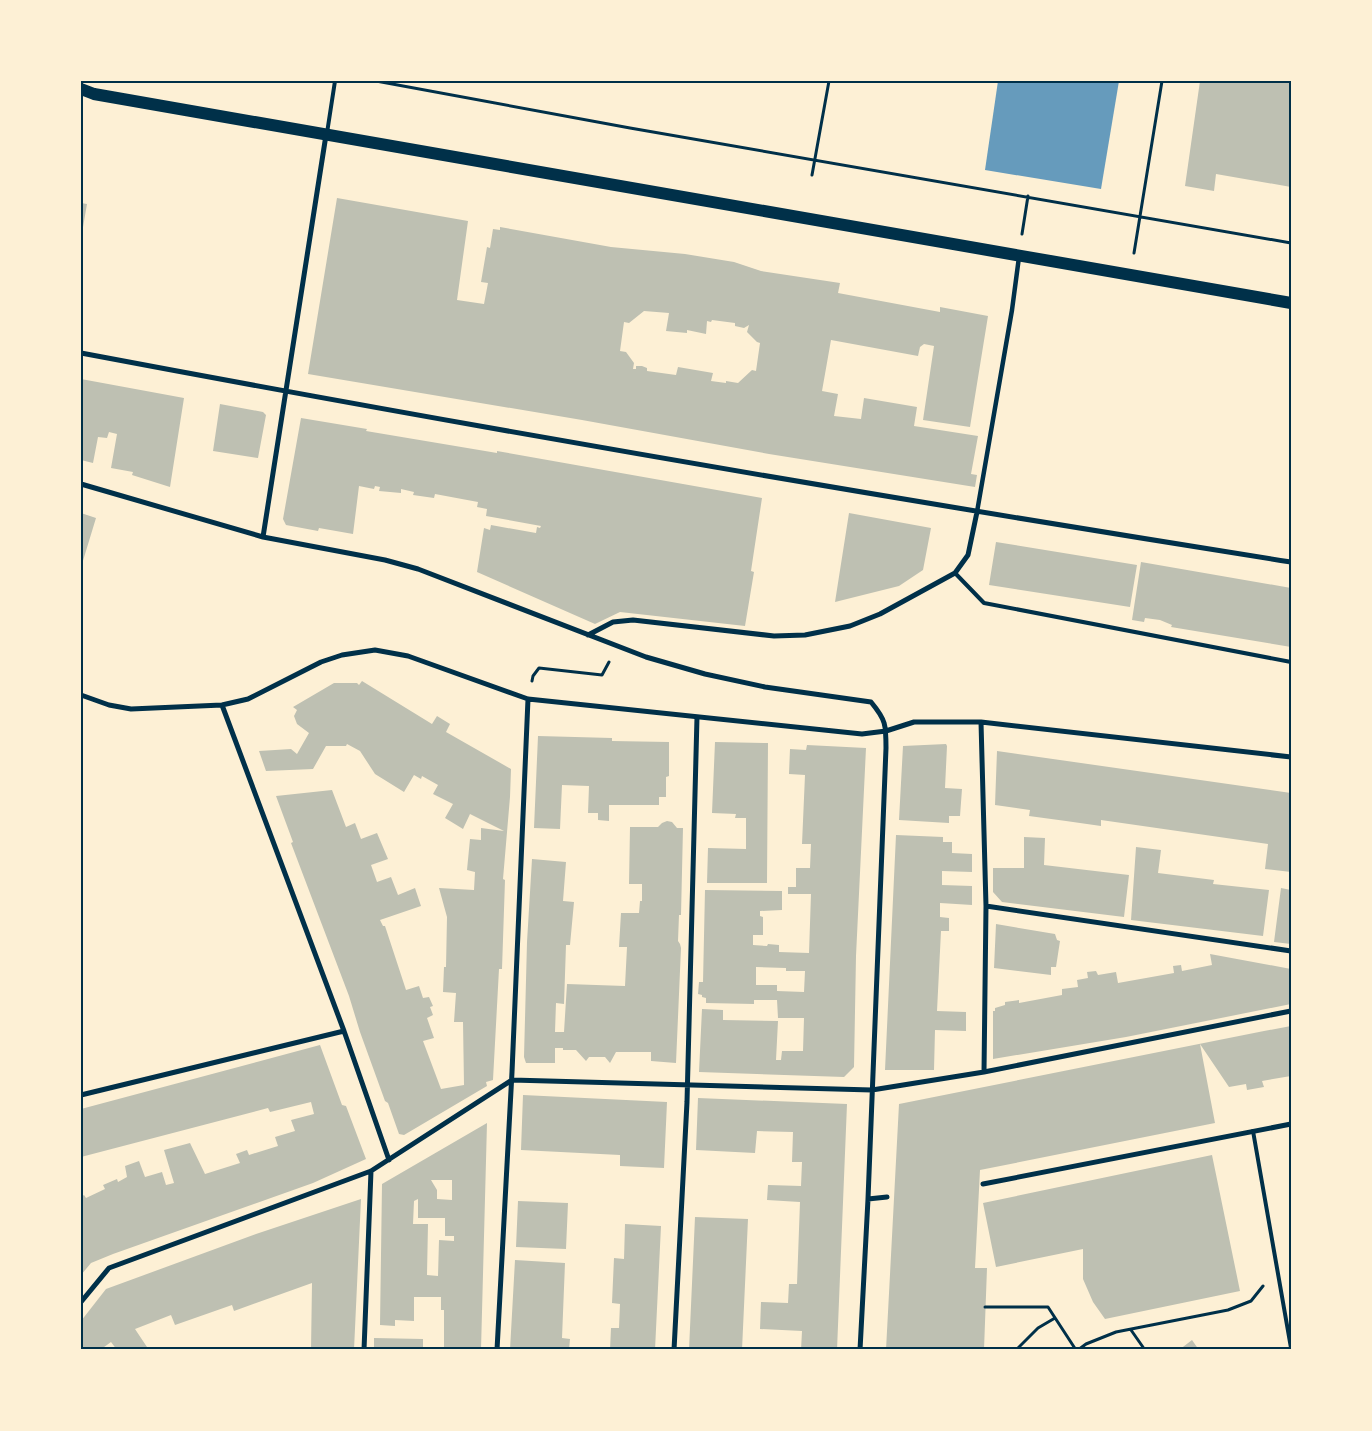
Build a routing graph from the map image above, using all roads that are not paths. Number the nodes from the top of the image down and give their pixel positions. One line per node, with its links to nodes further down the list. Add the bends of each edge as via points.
1 (335, 81): 4 (lane)
2 (81, 89): 3 (main road)
3 (88, 96): 4 (main road)
4 (326, 135): 5 (main road); 8 (street)
5 (1019, 257): 6 (main road); 10 (street)
6 (1291, 303)
7 (81, 352): 8 (street)
8 (287, 391): 10 (street); 11 (street)
9 (81, 484): 11 (street)
10 (977, 512): 12 (street); 13 (street, via 968,555)
11 (264, 537): 14 (street, via 418,569)
12 (1291, 562)
13 (955, 573): 14 (street, via 880,614 850,626 805,635 774,636 632,620 613,622); 15 (lane, via 984,603)
14 (588, 635): 21 (street, via 646,657 705,674 765,687 871,702 883,716)
15 (1291, 662)
16 (81, 695): 18 (street, via 131,709)
17 (528, 699): 18 (street, via 408,656 375,650 321,662 248,699); 19 (street); 28 (street)
18 (222, 705): 26 (street)
19 (697, 717): 21 (street, via 862,734); 29 (street)
20 (981, 722): 21 (street, via 914,722); 22 (street); 23 (street)
21 (886, 731): 30 (street)
22 (1291, 757)
23 (986, 906): 24 (street); 27 (street)
24 (1291, 951)
25 (1291, 1011): 27 (street)
26 (344, 1031): 31 (street); 34 (street)
27 (984, 1072): 30 (street)
28 (512, 1080): 29 (street); 34 (street); 42 (street)
29 (687, 1084): 30 (street); 43 (street)
30 (872, 1090): 38 (street)
31 (81, 1095)
32 (1291, 1124): 33 (street)
33 (1253, 1131): 36 (street); 40 (lane)
34 (389, 1160): 35 (street)
35 (371, 1171): 39 (street, via 109,1268); 41 (street)
36 (983, 1184)
37 (887, 1197): 38 (street)
38 (868, 1199): 44 (street)
39 (81, 1302)
40 (1291, 1348)
41 (364, 1350)
42 (497, 1350)
43 (674, 1350)
44 (860, 1350)

